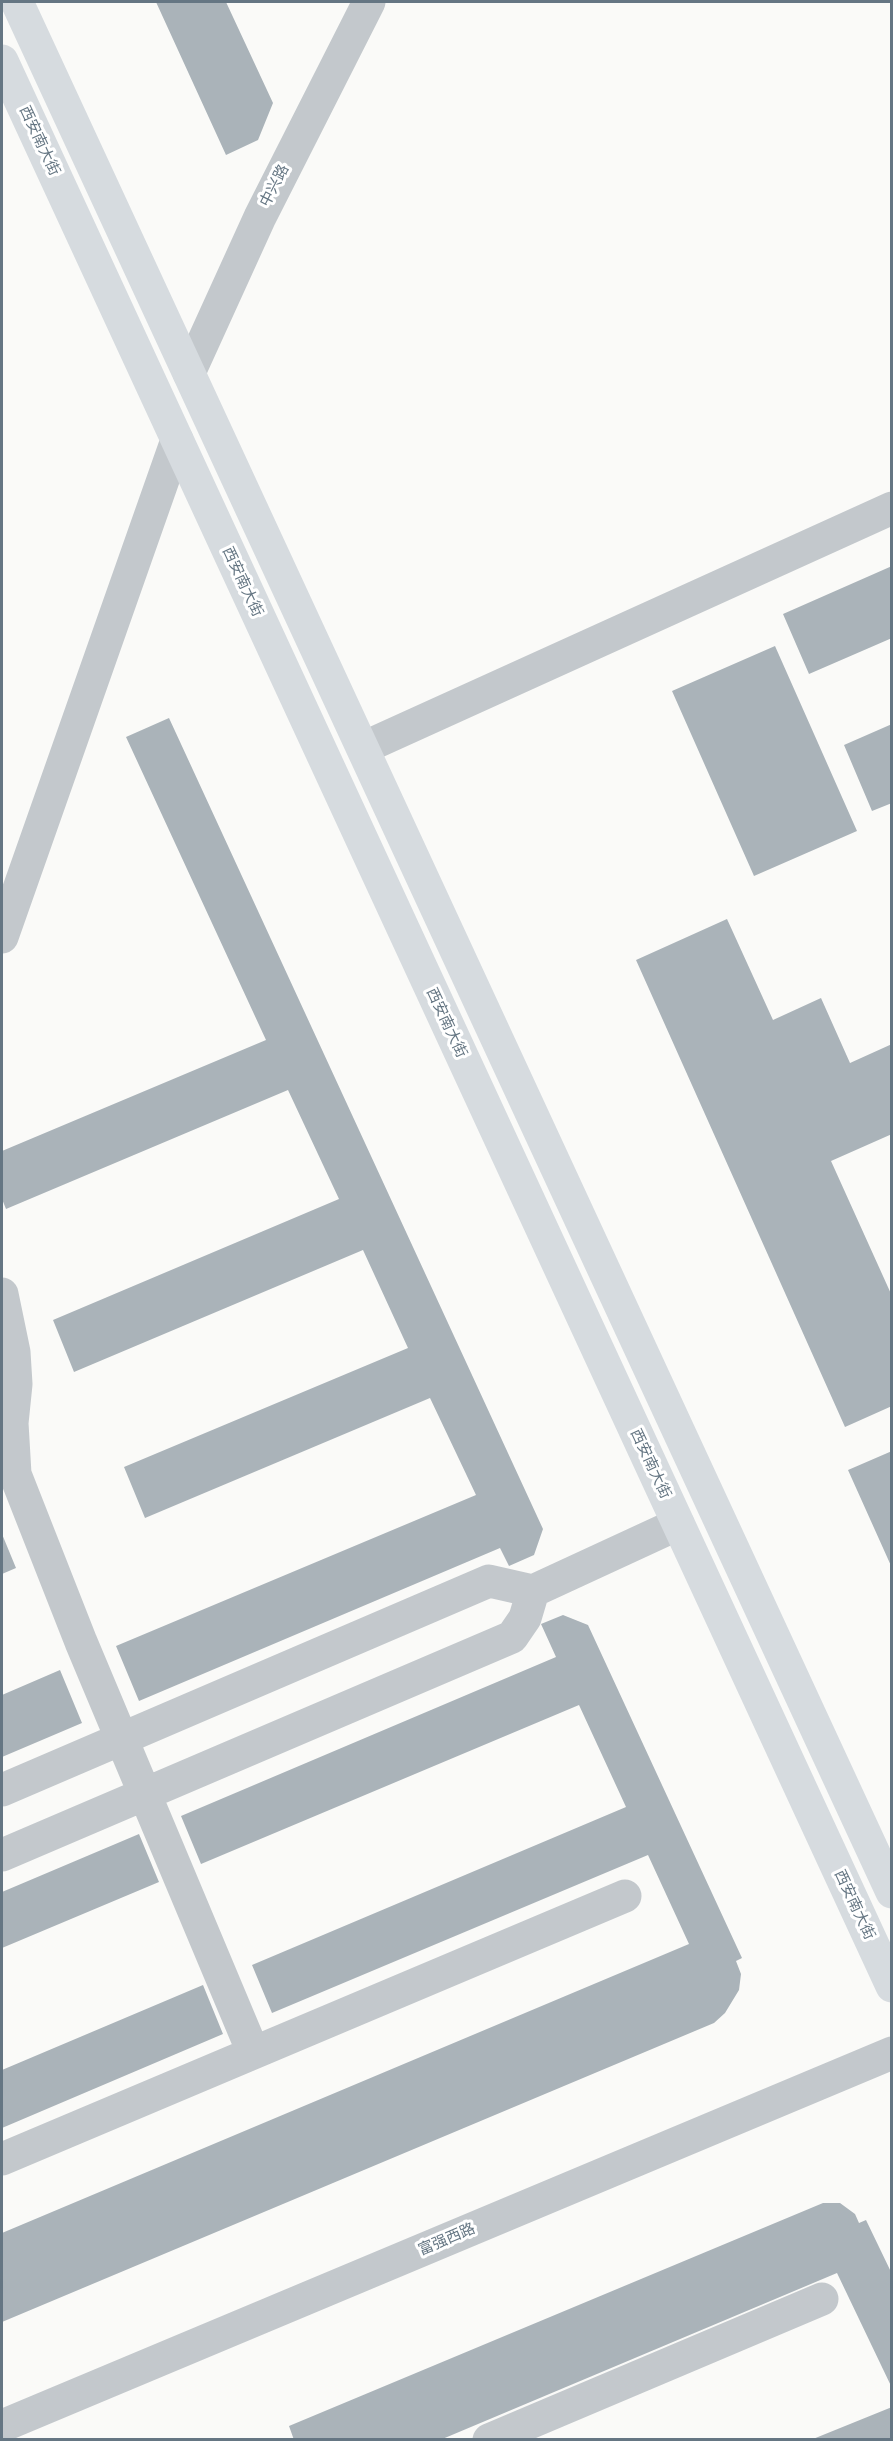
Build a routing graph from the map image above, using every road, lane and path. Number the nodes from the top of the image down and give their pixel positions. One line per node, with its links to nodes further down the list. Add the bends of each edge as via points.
1 (17, 2): 4 (main road)
2 (369, 2): 4 (street, 中兴路, via 260,217)
3 (2, 61): 5 (main road, 西安南大街)
4 (189, 373): 7 (main road)
5 (177, 441): 8 (street); 10 (main road, 西安南大街)
6 (891, 508): 7 (street)
7 (363, 748): 16 (main road)
8 (2, 937)
9 (2, 1294): 12 (street, via 14,1352 15,1474)
10 (678, 1524): 11 (street); 18 (main road, 西安南大街)
11 (533, 1591): 12 (street, via 489,1581); 14 (street, via 525,1618 512,1637)
12 (122, 1738): 13 (street); 14 (street)
13 (2, 1790)
14 (145, 1793): 15 (street); 19 (street)
15 (2, 1855)
16 (891, 1892)
17 (625, 1896): 19 (street)
18 (891, 1986)
19 (253, 2052): 21 (street)
20 (891, 2053): 23 (street, 富强西路)
21 (2, 2158)
22 (822, 2299): 24 (street)
23 (2, 2426)
24 (489, 2439)

